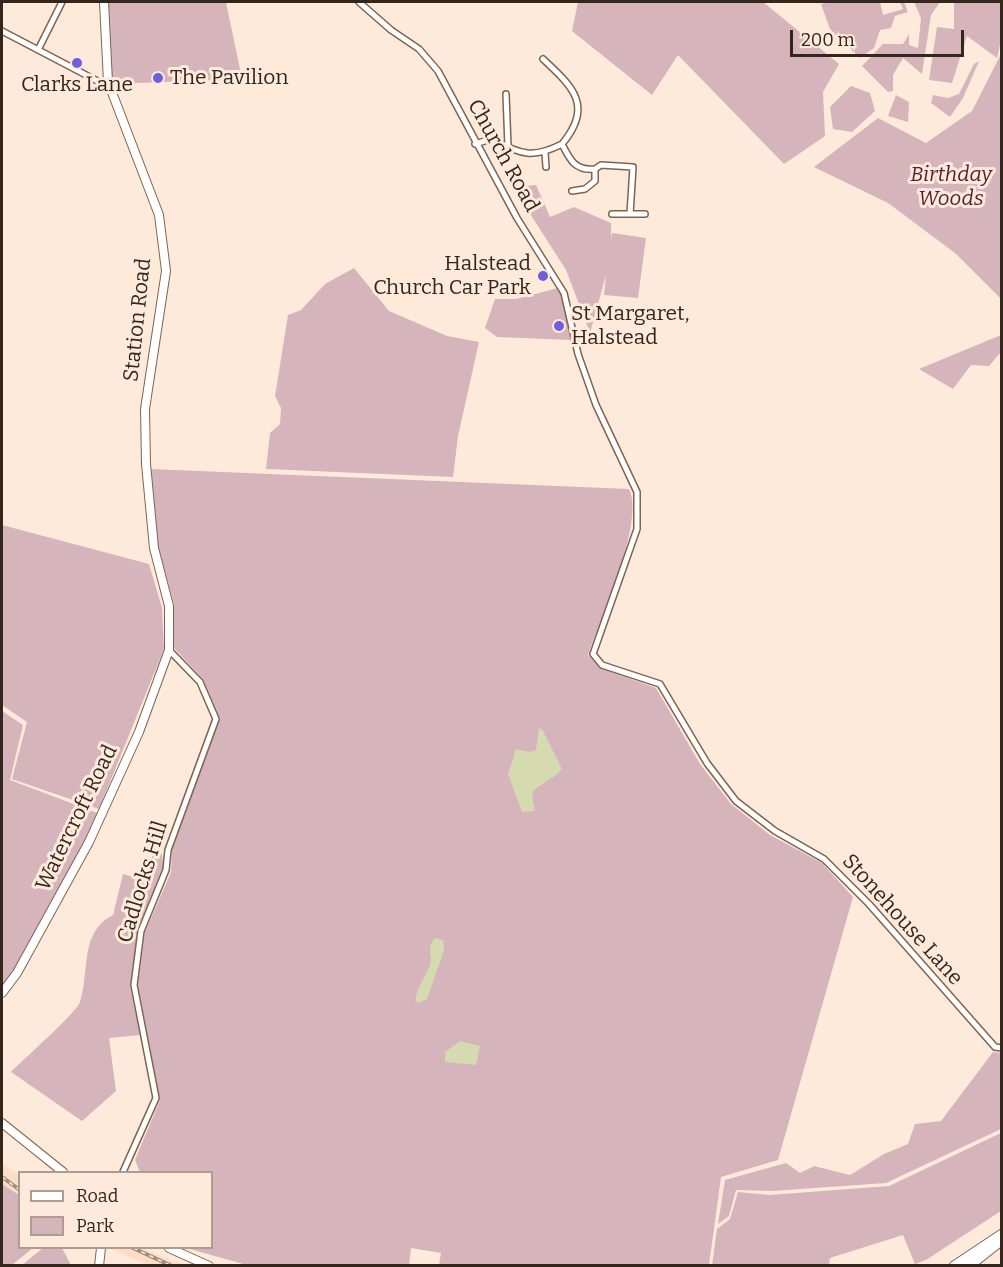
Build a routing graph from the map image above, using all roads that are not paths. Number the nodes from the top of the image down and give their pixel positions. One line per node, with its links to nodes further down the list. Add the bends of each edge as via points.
1 (62, 2): 5 (street)
2 (104, 2): 7 (street, Station Road)
3 (359, 2): 9 (street, Church Road, via 431,62)
4 (2, 31): 5 (street)
5 (38, 50): 7 (street)
6 (543, 59): 10 (street, via 568,82 577,98 578,116)
7 (109, 87): 20 (street, Station Road, via 159,215 166,271 146,409 146,453 154,548 169,606)
8 (506, 94): 11 (street)
9 (475, 144): 11 (street, via 491,139); 19 (street, Church Road, via 564,293)
10 (562, 144): 12 (street); 14 (street, via 572,163)
11 (508, 147): 12 (street, via 523,154)
12 (545, 153): 13 (street)
13 (546, 167)
14 (596, 169): 15 (street, via 591,185); 17 (street, via 601,165 633,167)
15 (572, 191)
16 (612, 214): 17 (street)
17 (630, 214): 18 (street)
18 (645, 214)
19 (578, 354): 22 (street, Stonehouse Lane, via 596,405 637,492 637,529 593,654 602,665 660,684 706,763 736,801 775,831 824,859 995,1047)
20 (169, 650): 21 (street, Watercroft Road, via 139,732 89,842 17,973); 25 (street, Cadlocks Hill, via 200,682 216,719 168,850 166,870 141,931 134,985 156,1098)
21 (2, 993)
22 (1002, 1048)
23 (2, 1123): 24 (street)
24 (61, 1171)
25 (124, 1171)
26 (1002, 1234): 32 (highway)
27 (1002, 1240): 33 (highway)
28 (101, 1249): 30 (street)
29 (171, 1249): 31 (street)
30 (99, 1266)
31 (209, 1266)
32 (954, 1266)
33 (969, 1266)

